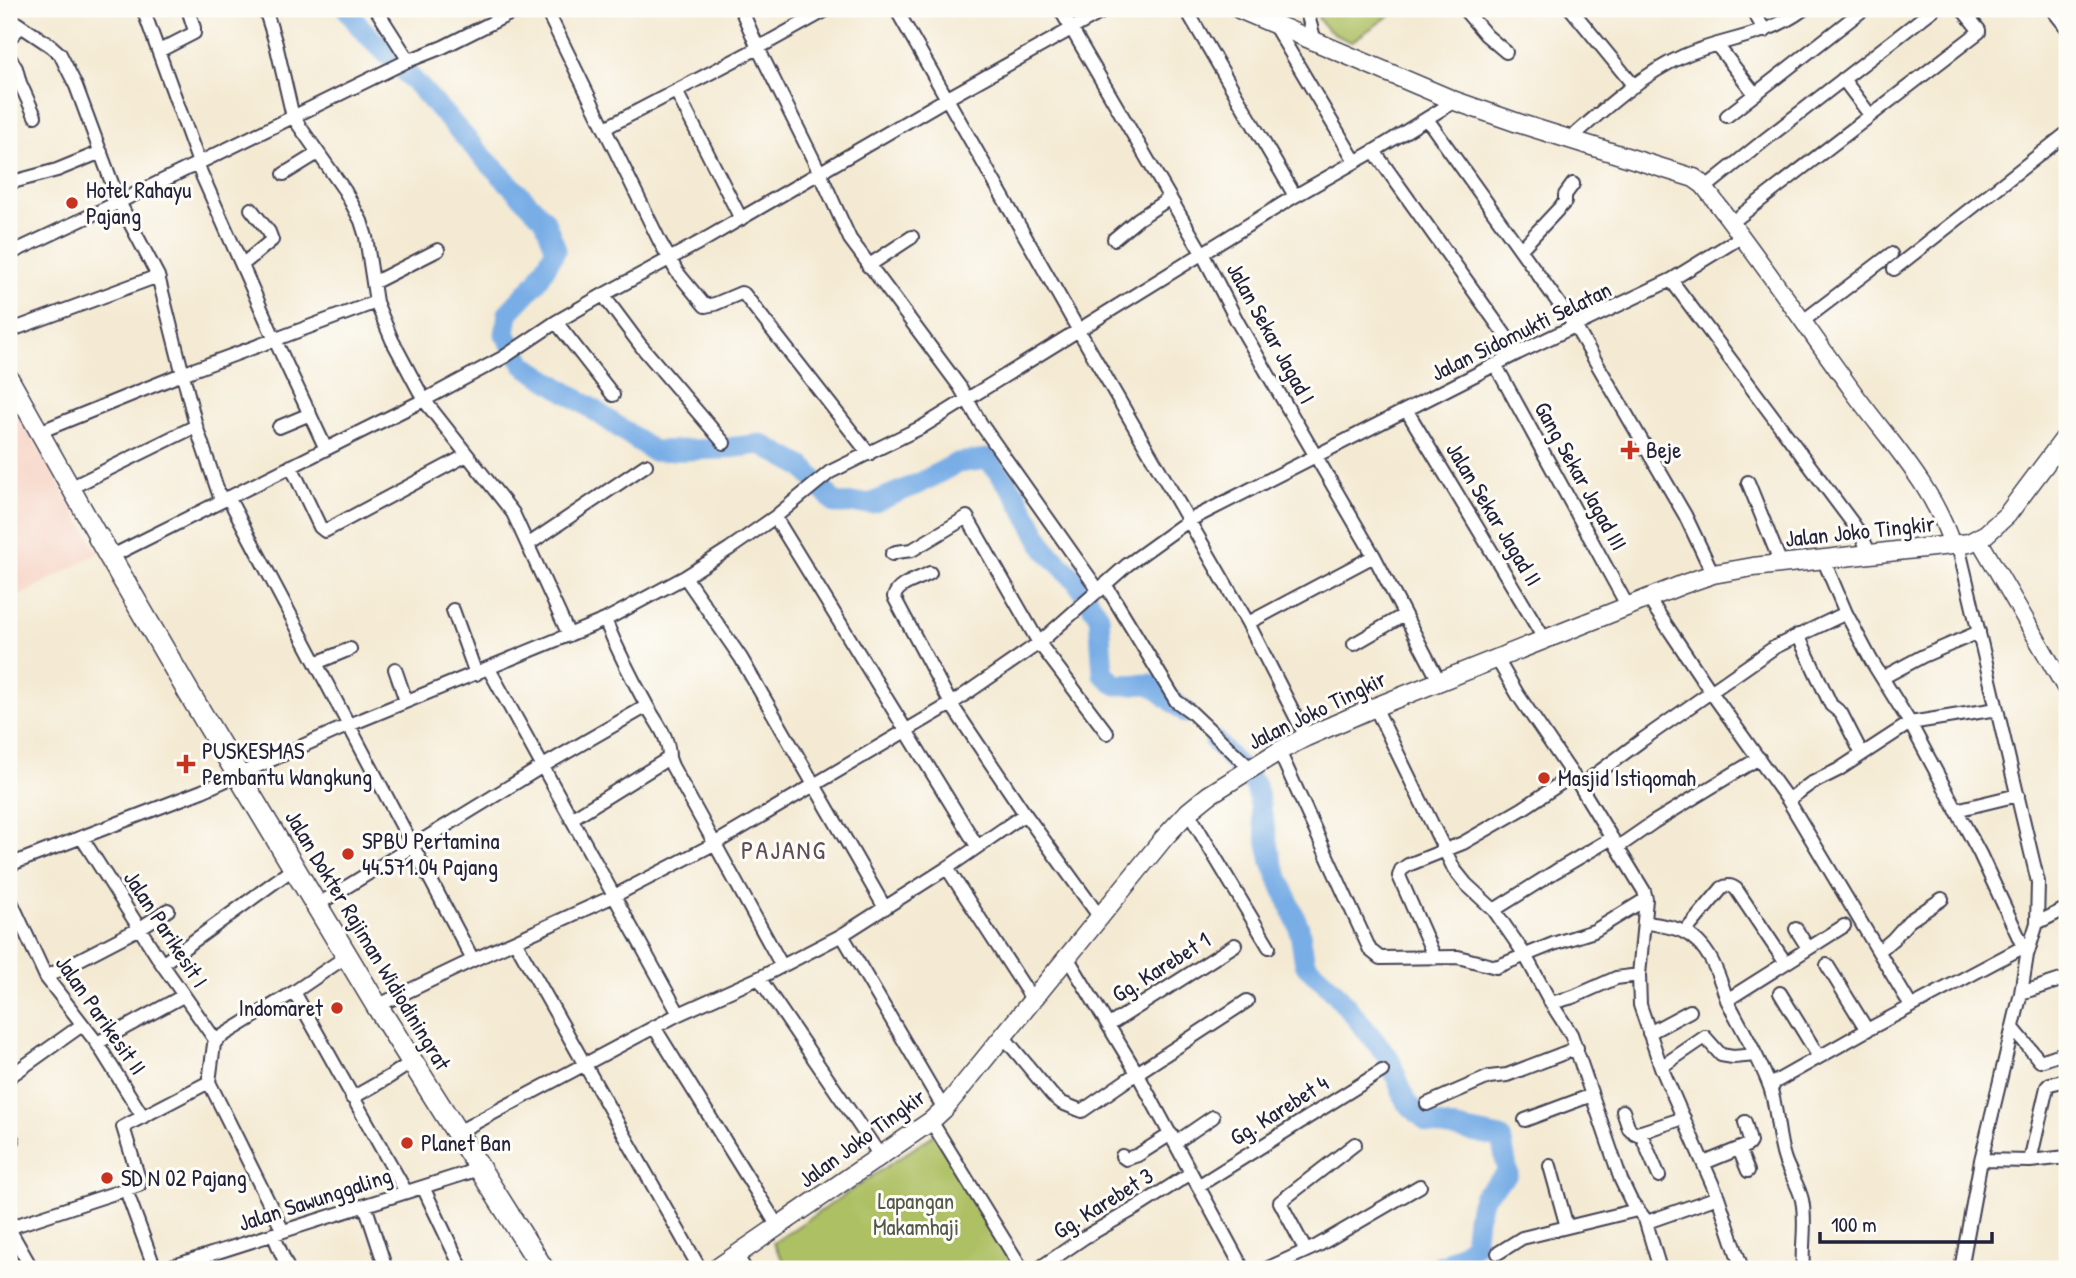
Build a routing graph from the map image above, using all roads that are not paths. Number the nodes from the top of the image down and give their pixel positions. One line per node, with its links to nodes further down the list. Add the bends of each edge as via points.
1 (143, 9): 32 (street)
2 (188, 9): 32 (street, via 194,33)
3 (265, 9): 47 (street)
4 (376, 9): 35 (street)
5 (519, 9): 35 (street)
6 (547, 9): 48 (street)
7 (741, 9): 31 (street)
8 (828, 9): 31 (street)
9 (896, 9): 41 (street)
10 (1060, 9): 26 (street, Jalan Sekar Jagad I)
11 (1107, 9): 26 (street)
12 (1185, 9): 61 (street)
13 (1239, 9): 24 (main road)
14 (1306, 9): 29 (street)
15 (1464, 9): 33 (street)
16 (1571, 9): 37 (street)
17 (1752, 9): 27 (street)
18 (1804, 9): 27 (street)
19 (1864, 9): 40 (street)
20 (1934, 9): 36 (street)
21 (1962, 9): 43 (street, Jalan Sidomukti Selatan, via 1979,32)
22 (2052, 9): 25 (street)
23 (14, 22): 28 (street); 52 (street, via 60,54)
24 (1273, 23): 29 (main road); 54 (street)
25 (2067, 28)
26 (1071, 30): 41 (street); 62 (street, Jalan Sekar Jagad I)
27 (1765, 31): 30 (street)
28 (9, 38)
29 (1315, 41): 39 (main road)
30 (1717, 45): 37 (street, via 1683,56); 40 (street)
31 (758, 48): 38 (street); 56 (street)
32 (159, 51): 55 (street)
33 (1506, 52)
34 (9, 57): 44 (street)
35 (407, 61): 47 (street)
36 (1843, 79): 43 (street); 60 (street)
37 (1634, 86): 50 (street)
38 (676, 91): 48 (street); 65 (street)
39 (1431, 91): 42 (main road); 45 (street)
40 (1755, 94): 46 (street)
41 (946, 99): 56 (street); 87 (street)
42 (1454, 101): 45 (street); 50 (main road)
43 (1870, 115): 66 (street, Jalan Sidomukti Selatan)
44 (35, 116)
45 (1430, 116): 51 (street); 69 (street)
46 (1727, 116)
47 (293, 117): 53 (street); 55 (street)
48 (605, 128): 74 (street)
49 (2067, 132): 77 (street)
50 (1570, 139): 60 (main road, via 1694,178)
51 (1374, 151): 54 (street); 89 (street)
52 (100, 152): 58 (street); 63 (street)
53 (318, 153): 57 (street); 80 (street, via 361,221)
54 (1355, 161): 61 (street)
55 (198, 164): 63 (street); 75 (street)
56 (820, 173): 65 (street); 76 (street, via 845,231)
57 (284, 174)
58 (9, 183)
59 (1573, 184): 69 (street, via 1565,202)
60 (1703, 186): 66 (street)
61 (1295, 196): 71 (street)
62 (1170, 198): 68 (street); 71 (street, Jalan Sekar Jagad I)
63 (119, 202): 72 (street); 78 (street)
64 (251, 209): 75 (street, via 272,240)
65 (741, 219): 74 (street)
66 (1735, 225): 79 (street, Jalan Sidomukti Selatan); 83 (street)
67 (912, 237): 76 (street)
68 (1114, 239)
69 (1521, 249): 85 (street)
70 (438, 250): 80 (street)
71 (1202, 253): 87 (street); 106 (street, Jalan Sekar Jagad I)
72 (9, 254)
73 (1891, 254): 83 (street)
74 (669, 260): 81 (street); 104 (street, via 705,306 744,294)
75 (242, 265): 88 (street)
76 (868, 266): 95 (street)
77 (1894, 269)
78 (158, 276): 86 (street); 91 (street)
79 (1671, 280): 85 (street, Jalan Sidomukti Selatan); 119 (street, via 1854,525)
80 (373, 283): 82 (street)
81 (603, 295): 84 (street); 102 (street)
82 (376, 302): 88 (street); 94 (street)
83 (1803, 321): 117 (street, via 1929,492)
84 (556, 322): 93 (street); 94 (street, via 505,357)
85 (1576, 326): 89 (street, Jalan Sidomukti Selatan); 125 (street, via 1685,515)
86 (9, 331)
87 (1079, 331): 95 (street); 113 (street)
88 (275, 340): 91 (street); 97 (street)
89 (1518, 353): 90 (street, Jalan Sidomukti Selatan)
90 (1496, 366): 96 (street, Jalan Sidomukti Selatan); 129 (street, Gang Sekar Jagad III)
91 (182, 374): 98 (street); 100 (street)
92 (9, 378): 100 (main road, Jalan Dokter Rajiman Widiodiningrat)
93 (612, 394)
94 (424, 400): 103 (street); 105 (street)
95 (966, 400): 104 (street); 127 (street)
96 (1406, 411): 106 (street, Jalan Sidomukti Selatan); 138 (street, Jalan Sekar Jagad II)
97 (310, 414): 99 (street); 103 (street)
98 (196, 426): 110 (street); 111 (street)
99 (279, 427)
100 (39, 432): 110 (main road, Jalan Dokter Rajiman Widiodiningrat)
101 (2067, 435): 115 (main road, Jalan Joko Tingkir, via 2017,504 1996,527)
102 (724, 443)
103 (326, 449): 108 (street)
104 (869, 454): 112 (street, via 830,472)
105 (467, 455): 108 (street, via 326,531); 116 (street, via 508,506)
106 (1317, 457): 113 (street, Jalan Sidomukti Selatan); 120 (street, Jalan Sekar Jagad I)
107 (646, 465): 116 (street)
108 (291, 466): 111 (street)
109 (1748, 482): 123 (street)
110 (70, 488): 114 (main road, Jalan Dokter Rajiman Widiodiningrat)
111 (225, 499): 121 (street); 143 (street)
112 (775, 517): 126 (street); 158 (street)
113 (1188, 521): 127 (street, Jalan Sidomukti Selatan); 134 (street)
114 (99, 538): 121 (main road, Jalan Dokter Rajiman Widiodiningrat)
115 (1978, 538): 117 (main road, Jalan Joko Tingkir); 149 (street)
116 (529, 544): 136 (street)
117 (1955, 545): 119 (main road, Jalan Joko Tingkir); 135 (street)
118 (892, 554): 139 (street, via 912,550 967,517)
119 (1870, 555): 122 (main road, Jalan Joko Tingkir)
120 (1374, 556): 132 (street, Jalan Sekar Jagad I); 134 (street)
121 (110, 557): 168 (main road, Jalan Dokter Rajiman Widiodiningrat)
122 (1824, 561): 123 (main road, Jalan Joko Tingkir); 131 (street)
123 (1781, 564): 125 (main road, Jalan Joko Tingkir)
124 (930, 573): 152 (street, via 895,591 894,597)
125 (1713, 574): 128 (main road, Jalan Joko Tingkir)
126 (685, 577): 133 (street); 169 (street, via 741,658)
127 (1098, 591): 139 (street, Jalan Sidomukti Selatan); 166 (street, via 1175,701)
128 (1648, 598): 129 (main road, Jalan Joko Tingkir); 150 (street)
129 (1629, 607): 138 (main road, Jalan Joko Tingkir)
130 (453, 610): 146 (street)
131 (1846, 613): 137 (street); 147 (street)
132 (1405, 615): 140 (street); 148 (street, Jalan Sekar Jagad I)
133 (605, 620): 136 (street); 153 (street)
134 (1248, 623): 160 (street)
135 (1979, 632): 147 (street); 155 (street)
136 (569, 635): 145 (street)
137 (1798, 635): 150 (street); 162 (street, via 1828,701 1841,713)
138 (1545, 640): 142 (main road, Jalan Joko Tingkir)
139 (1039, 643): 152 (street, Jalan Sidomukti Selatan); 159 (street)
140 (1354, 644)
141 (350, 649): 143 (street)
142 (1497, 659): 148 (main road, Jalan Joko Tingkir); 167 (street)
143 (316, 663): 157 (street)
144 (395, 669): 151 (street)
145 (489, 669): 146 (street); 165 (street)
146 (476, 674): 151 (street)
147 (1882, 678): 156 (street)
148 (1439, 681): 154 (main road, Jalan Joko Tingkir)
149 (2067, 691)
150 (1711, 692): 164 (street); 170 (street)
151 (406, 702): 157 (street)
152 (951, 704): 158 (street, Jalan Sidomukti Selatan); 175 (street)
153 (646, 706): 163 (street, via 665,735); 165 (street)
154 (1375, 707): 160 (main road, Jalan Joko Tingkir); 182 (street)
155 (1997, 709): 156 (street); 171 (street)
156 (1910, 723): 162 (street); 173 (street)
157 (348, 725): 168 (street); 181 (street)
158 (908, 730): 169 (street, Jalan Sidomukti Selatan); 180 (street)
159 (1107, 733)
160 (1306, 737): 161 (main road, Jalan Joko Tingkir)
161 (1279, 751): 166 (main road, Jalan Joko Tingkir); 212 (street, via 1370,950 1384,959)
162 (1862, 754): 172 (street)
163 (669, 758): 176 (street); 179 (street)
164 (1759, 758): 172 (street); 178 (street)
165 (543, 766): 176 (street); 181 (street)
166 (1249, 771): 174 (main road, Jalan Joko Tingkir)
167 (1573, 775): 170 (street); 182 (street, via 1502,821)
168 (239, 776): 177 (street); 184 (main road, Jalan Dokter Rajiman Widiodiningrat)
169 (813, 785): 179 (street, Jalan Sidomukti Selatan); 191 (street)
170 (1580, 786): 178 (street)
171 (2018, 794): 173 (street); 197 (street, via 2038,882)
172 (1788, 800): 207 (street)
173 (1956, 810): 208 (street)
174 (1188, 812): 195 (main road, Jalan Joko Tingkir); 205 (street)
175 (1025, 814): 180 (street); 195 (street)
176 (571, 819): 187 (street)
177 (82, 838): 183 (street); 199 (street, Jalan Parikesit I)
178 (1615, 843): 188 (street); 194 (street)
179 (714, 844): 187 (street, Jalan Sidomukti Selatan); 217 (street)
180 (978, 846): 185 (street)
181 (412, 847): 190 (street); 213 (street)
182 (1446, 850): 194 (street, via 1460,876); 212 (street, via 1399,873)
183 (9, 865)
184 (294, 868): 190 (main road, Jalan Dokter Rajiman Widiodiningrat); 215 (street)
185 (947, 868): 191 (street); 226 (street)
186 (9, 897): 219 (street, Jalan Parikesit II)
187 (614, 897): 203 (street, Jalan Sidomukti Selatan); 233 (street)
188 (1646, 899): 196 (street); 209 (street, via 1594,932)
189 (1942, 899): 207 (street, via 1909,921)
190 (317, 905): 210 (main road, Jalan Dokter Rajiman Widiodiningrat)
191 (885, 908): 202 (street)
192 (2067, 908): 197 (street)
193 (168, 910): 199 (street)
194 (1494, 910): 209 (street)
195 (1099, 916): 211 (main road, Jalan Joko Tingkir)
196 (1644, 922): 201 (street); 218 (street)
197 (2037, 923): 208 (street)
198 (1844, 926): 206 (street)
199 (140, 928): 215 (street, Jalan Parikesit I); 219 (street)
200 (1796, 929): 206 (street)
201 (1685, 932): 214 (street, via 1722,888 1733,887); 227 (street, via 1712,960)
202 (842, 935): 217 (street); 260 (street)
203 (515, 941): 213 (street, Jalan Sidomukti Selatan); 248 (street)
204 (1235, 945): 235 (street, Gg. Karebet 1)
205 (1269, 947)
206 (1808, 948): 214 (street)
207 (1879, 951): 231 (street)
208 (2025, 951): 224 (street); 231 (street)
209 (1525, 955): 212 (street, via 1491,967 1462,958); 229 (street)
210 (347, 956): 222 (street); 230 (main road, Jalan Dokter Rajiman Widiodiningrat)
211 (1067, 957): 226 (main road, Jalan Joko Tingkir); 235 (street)
212 (1435, 958)
213 (473, 960): 230 (street, Jalan Sidomukti Selatan)
214 (1785, 962): 227 (street)
215 (162, 964): 225 (street, Jalan Parikesit I)
216 (1827, 965): 238 (street)
217 (782, 966): 220 (street)
218 (1639, 975): 229 (street, via 1616,978); 239 (street, via 1640,1006)
219 (46, 977): 234 (street, Jalan Parikesit II)
220 (759, 978): 233 (street); 272 (street)
221 (2067, 978): 224 (street)
222 (294, 992): 241 (street); 257 (street)
223 (1780, 993): 246 (street)
224 (2021, 993): 237 (street)
225 (183, 996): 241 (street, Jalan Parikesit I); 242 (street)
226 (1032, 999): 240 (main road, Jalan Joko Tingkir)
227 (1727, 1000): 245 (street)
228 (1247, 1001): 251 (street)
229 (1551, 1003): 243 (street)
230 (377, 1006): 247 (main road, Jalan Dokter Rajiman Widiodiningrat)
231 (1911, 1006): 238 (street)
232 (1689, 1011): 239 (street)
233 (679, 1014): 236 (street)
234 (82, 1025): 242 (street, Jalan Parikesit II); 252 (street)
235 (1109, 1025): 251 (street)
236 (654, 1027): 248 (street); 292 (street)
237 (2013, 1028): 244 (street, via 2040,1060); 274 (street)
238 (1867, 1030): 246 (street)
239 (1649, 1033): 249 (street)
240 (1003, 1036): 251 (street, via 1052,1096 1079,1111); 260 (main road, Jalan Joko Tingkir)
241 (216, 1041): 254 (street)
242 (97, 1043): 261 (street, Jalan Parikesit II)
243 (1577, 1048): 256 (street); 258 (street, via 1507,1075 1489,1077)
244 (2067, 1052)
245 (1756, 1055): 249 (street, via 1721,1055 1705,1037); 255 (street)
246 (1819, 1057): 255 (street, via 1775,1082)
247 (412, 1062): 257 (street); 267 (main road, Jalan Dokter Rajiman Widiodiningrat)
248 (584, 1065): 267 (street); 306 (street)
249 (1661, 1067): 263 (street)
250 (1382, 1071): 282 (street, Gg. Karebet 4)
251 (1137, 1073): 268 (street)
252 (9, 1077)
253 (2067, 1080): 275 (street, via 2047,1087)
254 (209, 1082): 261 (street); 293 (street)
255 (1771, 1089): 313 (street, via 1786,1163 1802,1198)
256 (1592, 1095): 264 (street); 289 (street, via 1625,1191)
257 (352, 1098): 286 (street)
258 (1427, 1104)
259 (1623, 1111): 266 (street, via 1631,1132)
260 (938, 1115): 272 (main road, Jalan Joko Tingkir); 308 (street, via 961,1168)
261 (143, 1117): 285 (street, via 123,1128 140,1183)
262 (1213, 1117): 268 (street)
263 (1684, 1118): 266 (street); 276 (street)
264 (1525, 1120)
265 (1745, 1122): 270 (street, via 1750,1142)
266 (1640, 1132): 281 (street)
267 (456, 1133): 278 (main road, Jalan Dokter Rajiman Widiodiningrat)
268 (1173, 1139): 271 (street, via 1129,1159); 280 (street)
269 (1355, 1144): 295 (street, via 1280,1202)
270 (1739, 1149): 276 (street); 279 (street)
271 (1122, 1156)
272 (881, 1157): 292 (main road, Jalan Joko Tingkir)
273 (2067, 1157): 275 (street)
274 (1981, 1160): 275 (street); 314 (street)
275 (2030, 1161)
276 (1704, 1163): 287 (street)
277 (1550, 1166): 291 (street)
278 (479, 1169): 283 (street, Jalan Sawunggaling); 305 (main road, Jalan Dokter Rajiman Widiodiningrat)
279 (1748, 1171)
280 (1191, 1173): 282 (street); 309 (street, Gg. Karebet 3)
281 (1659, 1176)
282 (1198, 1185): 298 (street)
283 (423, 1186): 286 (street, Jalan Sawunggaling); 304 (street)
284 (1420, 1186): 295 (street)
285 (127, 1190): 294 (street, via 12,1225); 300 (street)
286 (406, 1192): 288 (street, Jalan Sawunggaling)
287 (1718, 1197): 290 (street); 312 (street)
288 (365, 1205): 293 (street, Jalan Sawunggaling); 303 (street)
289 (1637, 1210): 290 (street); 291 (street)
290 (1647, 1222): 311 (street)
291 (1567, 1227): 296 (street, via 1522,1238)
292 (779, 1228): 297 (main road, Jalan Joko Tingkir)
293 (278, 1232): 301 (street, Jalan Sawunggaling); 302 (street)
294 (10, 1234): 299 (street)
295 (1306, 1251): 310 (street)
296 (1498, 1252)
297 (741, 1263): 307 (main road, Jalan Joko Tingkir)
298 (1237, 1267)
299 (32, 1269)
300 (155, 1269)
301 (164, 1269)
302 (288, 1269)
303 (386, 1269)
304 (462, 1269)
305 (543, 1269)
306 (700, 1269)
307 (716, 1269)
308 (1022, 1269)
309 (1038, 1269)
310 (1266, 1269)
311 (1660, 1269)
312 (1742, 1269)
313 (1803, 1269)
314 (1961, 1269)

